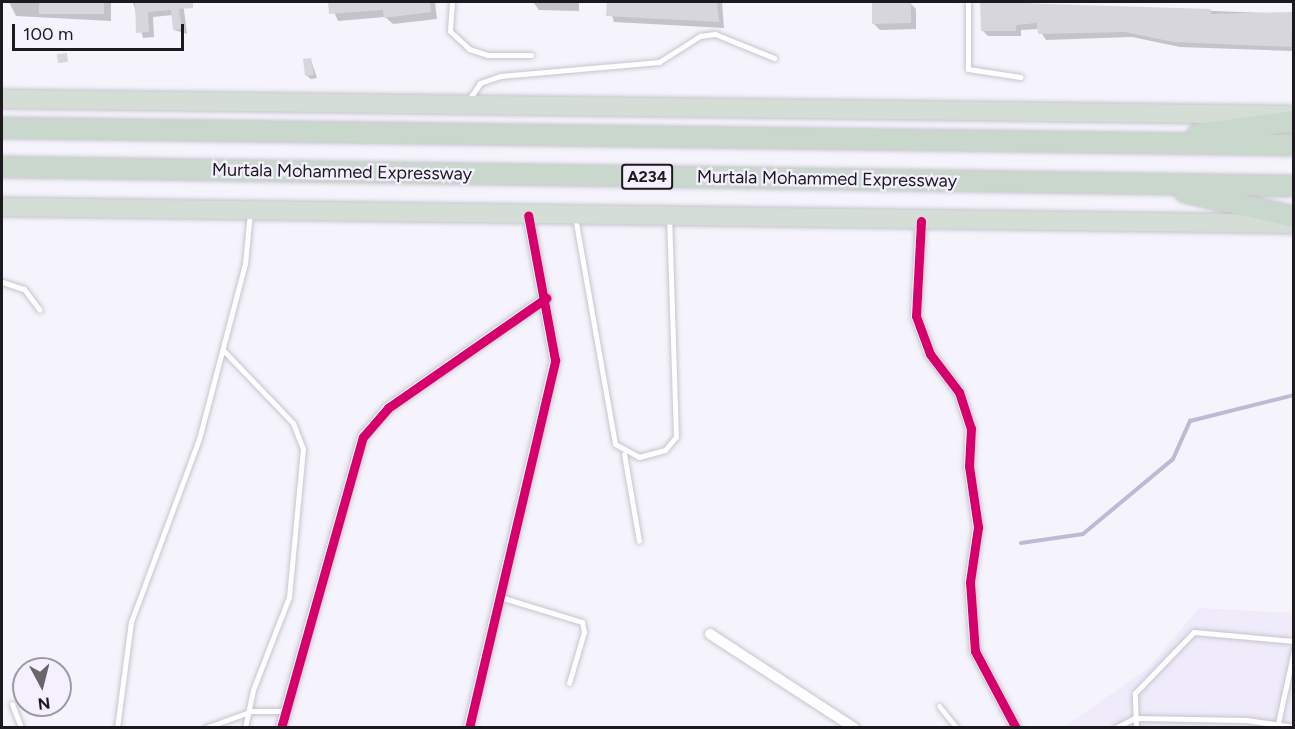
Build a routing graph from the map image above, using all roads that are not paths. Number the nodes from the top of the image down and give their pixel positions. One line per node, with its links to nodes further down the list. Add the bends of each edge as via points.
1 (452, 2): 3 (lane, via 450,31 470,49 488,55)
2 (968, 2): 5 (lane, via 968,69)
3 (531, 55)
4 (774, 58): 7 (lane, via 715,34 700,36 659,62 500,76 480,83)
5 (1020, 77)
6 (2, 99): 7 (highway)
7 (465, 105): 8 (highway)
8 (1293, 116)
9 (1293, 121): 11 (highway)
10 (2, 128): 11 (highway)
11 (1133, 143): 12 (highway)
12 (1293, 145)
13 (2, 167): 14 (highway, Murtala Mohammed Expressway / A234)
14 (1148, 184): 15 (highway, Murtala Mohammed Expressway / A234); 21 (highway)
15 (1293, 186)
16 (2, 207): 17 (highway)
17 (250, 210): 18 (highway); 27 (lane, via 245,264)
18 (528, 215): 19 (highway); 25 (street)
19 (575, 215): 20 (highway); 28 (lane, via 615,444)
20 (669, 217): 22 (highway); 28 (lane, via 676,437 665,450 650,455)
21 (1293, 217)
22 (921, 221): 23 (highway); 48 (street, via 916,316 930,354 959,392 971,428 969,466 978,526 970,582 975,651)
23 (1293, 224)
24 (2, 282): 26 (lane, via 24,289)
25 (546, 298): 30 (street, via 555,360); 37 (street, via 388,408 363,437)
26 (40, 310)
27 (223, 350): 36 (lane, via 293,423 303,449 289,597 253,690); 41 (lane, via 199,440 131,622)
28 (624, 454): 29 (lane)
29 (639, 541)
30 (498, 597): 34 (lane, via 582,622 585,632); 45 (street)
31 (710, 634): 46 (street)
32 (1293, 641): 38 (lane, via 1194,632 1135,693)
33 (1293, 650): 39 (lane)
34 (569, 683)
35 (939, 706): 47 (lane)
36 (252, 711): 37 (lane); 42 (lane); 43 (lane)
37 (285, 711): 44 (street)
38 (1134, 718): 39 (lane); 49 (lane); 50 (lane)
39 (1277, 725): 40 (lane)
40 (1293, 727)
41 (117, 728)
42 (205, 728)
43 (245, 728)
44 (281, 728)
45 (469, 728)
46 (854, 728)
47 (957, 728)
48 (1016, 728)
49 (1115, 728)
50 (1136, 728)

